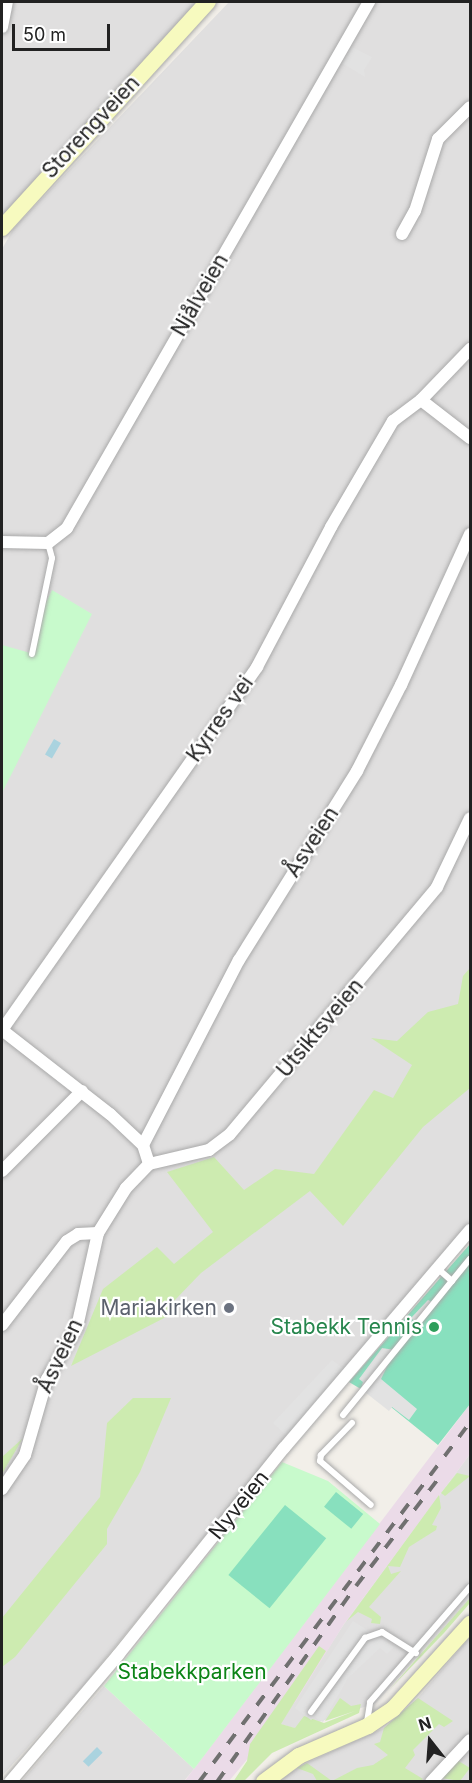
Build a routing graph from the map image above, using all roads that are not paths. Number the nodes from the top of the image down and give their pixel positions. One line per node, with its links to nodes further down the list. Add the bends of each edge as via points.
1 (7, 2): 4 (street)
2 (208, 2): 6 (main road, Storengveien)
3 (369, 2): 13 (street, Njålveien, via 81,503 58,538)
4 (2, 27)
5 (471, 107): 7 (street, via 438,139 415,211)
6 (4, 219)
7 (402, 234)
8 (471, 349): 9 (street, Kyrres vei)
9 (421, 400): 10 (street); 16 (street, Kyrres vei, via 393,421 381,437 271,645)
10 (471, 438)
11 (471, 534): 18 (street, Åsveien, via 357,771 238,960)
12 (2, 542): 13 (street)
13 (48, 543): 14 (lane, via 52,558)
14 (32, 654)
15 (471, 818): 19 (street, Utsiktsveien, via 437,887 230,1134 208,1150)
16 (2, 1030): 17 (street)
17 (82, 1091): 18 (street); 20 (street)
18 (143, 1145): 19 (street)
19 (149, 1164): 22 (street, Åsveien, via 126,1188)
20 (2, 1171)
21 (471, 1230): 24 (street, Nyveien)
22 (98, 1233): 26 (street, via 78,1234 67,1241); 29 (street, Åsveien, via 77,1327 47,1379 25,1455)
23 (471, 1259): 25 (lane)
24 (437, 1268): 25 (lane); 37 (street, Nyveien)
25 (452, 1281): 27 (lane)
26 (2, 1324)
27 (343, 1415)
28 (352, 1423): 30 (lane, via 321,1455 320,1461)
29 (2, 1489)
30 (371, 1505)
31 (471, 1587): 33 (lane)
32 (471, 1624): 35 (main road, via 415,1689)
33 (416, 1653): 34 (lane, via 382,1632 364,1638); 35 (lane, via 370,1702)
34 (311, 1712)
35 (368, 1726): 38 (main road, via 298,1756)
36 (471, 1740): 39 (street)
37 (10, 1782)
38 (264, 1782)
39 (430, 1782)

